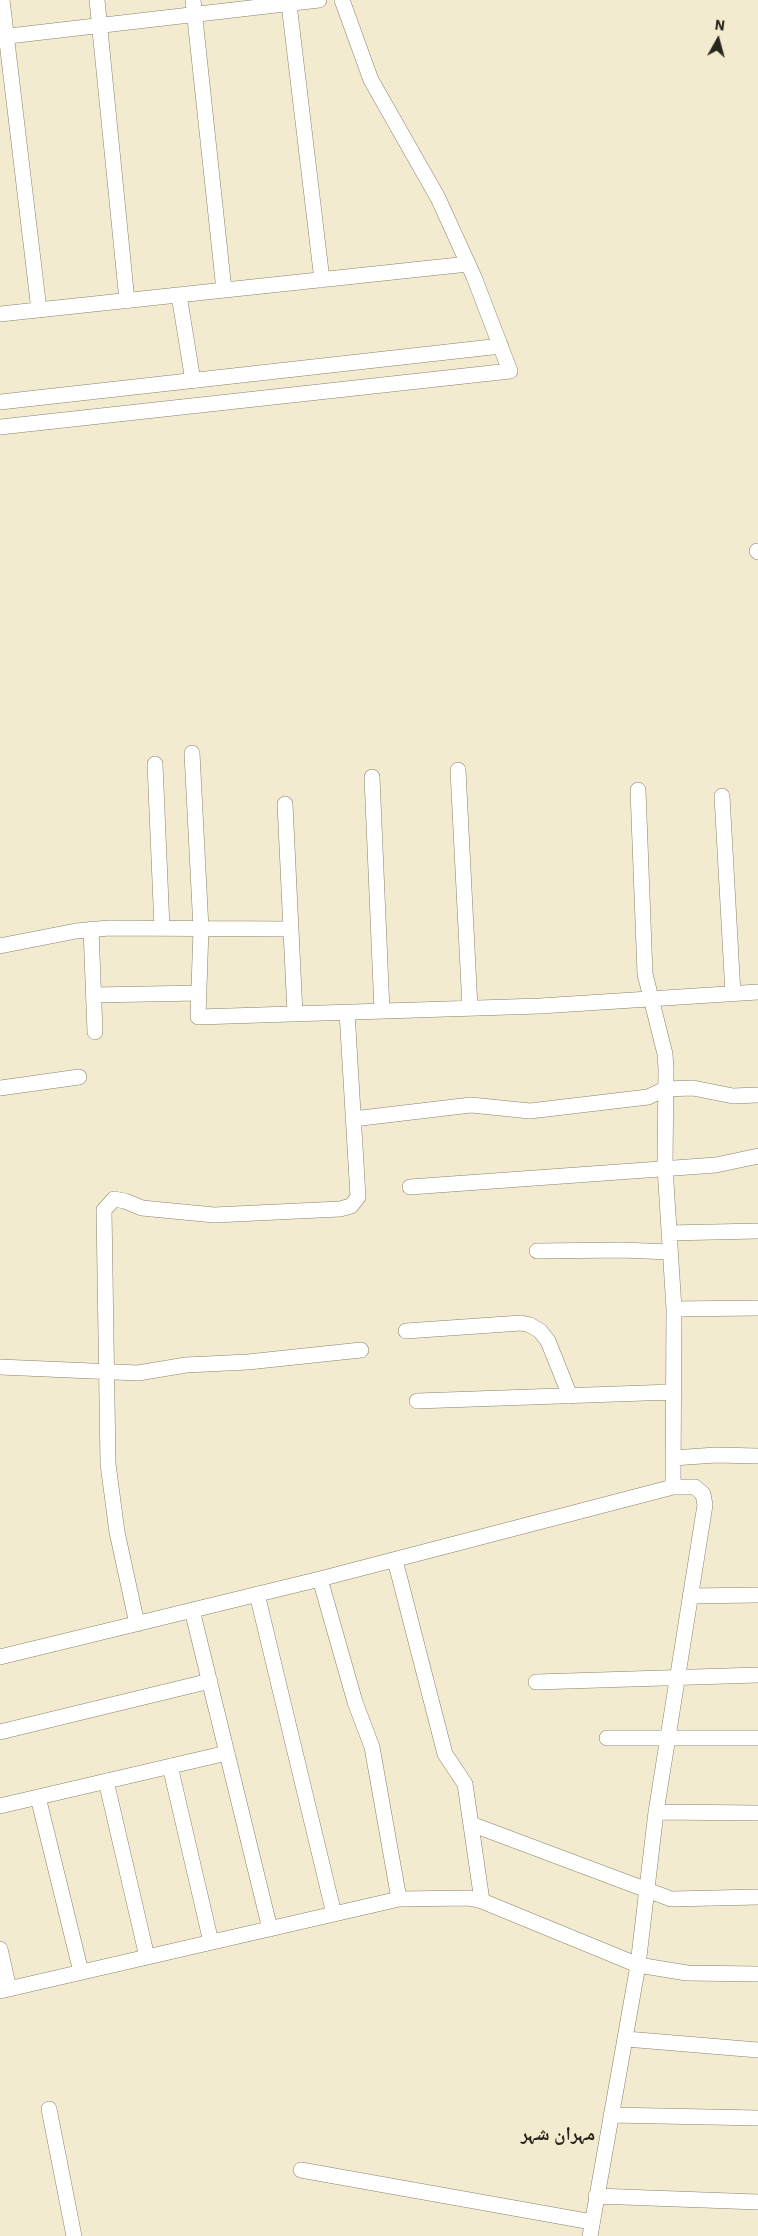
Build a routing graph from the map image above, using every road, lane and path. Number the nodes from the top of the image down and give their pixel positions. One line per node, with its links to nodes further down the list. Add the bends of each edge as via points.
1 (2, 0): 8 (street)
2 (97, 0): 7 (street)
3 (319, 0): 5 (street)
4 (342, 0): 9 (street, via 371,80 438,198)
5 (288, 4): 6 (street); 10 (street)
6 (194, 7): 7 (street); 11 (street)
7 (99, 26): 8 (street); 13 (street)
8 (3, 37): 14 (street)
9 (468, 264): 10 (street); 16 (street)
10 (322, 280): 11 (street)
11 (224, 290): 12 (street)
12 (179, 295): 13 (street); 18 (street)
13 (127, 300): 14 (street)
14 (39, 310): 15 (street)
15 (0, 314)
16 (500, 346): 17 (street); 20 (street, via 510,371)
17 (215, 378): 18 (street); 20 (street)
18 (193, 381): 19 (street)
19 (0, 402)
20 (220, 402): 21 (street)
21 (0, 427)
22 (192, 753): 30 (street)
23 (155, 764): 29 (street)
24 (458, 770): 39 (street)
25 (372, 777): 40 (street)
26 (638, 790): 38 (street, via 646,974)
27 (722, 796): 36 (street)
28 (285, 804): 32 (street)
29 (162, 928): 30 (street); 31 (street)
30 (201, 928): 32 (street); 35 (street)
31 (91, 929): 33 (street); 37 (street)
32 (291, 929): 42 (street)
33 (0, 946)
34 (758, 992): 36 (street)
35 (199, 993): 37 (street); 42 (street, via 198,1017)
36 (733, 994): 38 (street)
37 (94, 995): 43 (street)
38 (650, 999): 39 (street); 46 (street, via 665,1054)
39 (470, 1008): 40 (street)
40 (382, 1011): 41 (street)
41 (347, 1012): 42 (street); 48 (street)
42 (295, 1014)
43 (95, 1032)
44 (79, 1077): 45 (street)
45 (0, 1088)
46 (665, 1089): 47 (street, via 693,1088 733,1096); 48 (street, via 648,1097 530,1111 471,1105); 50 (street)
47 (758, 1094)
48 (353, 1119): 61 (street, via 358,1197 351,1206 214,1215 142,1208 114,1199 107,1204 104,1210)
49 (758, 1156): 50 (street, via 716,1165)
50 (665, 1168): 51 (street); 53 (street)
51 (410, 1186)
52 (758, 1231): 53 (street)
53 (669, 1233): 55 (street)
54 (537, 1251): 55 (street)
55 (670, 1252): 57 (street)
56 (758, 1308): 57 (street)
57 (674, 1309): 62 (street)
58 (406, 1331): 63 (street, via 530,1325 548,1341)
59 (361, 1350): 61 (street, via 186,1365 138,1373)
60 (0, 1367): 61 (street)
61 (106, 1370): 74 (street, via 112,1501)
62 (673, 1392): 63 (street); 66 (street)
63 (570, 1396): 64 (street)
64 (417, 1401)
65 (758, 1456): 66 (street)
66 (673, 1458): 67 (street)
67 (673, 1487): 68 (street); 72 (street, via 695,1487 703,1494 705,1505)
68 (395, 1560): 69 (street); 91 (street, via 445,1754 465,1784)
69 (320, 1579): 70 (street); 94 (street, via 355,1702 372,1747)
70 (257, 1594): 73 (street); 96 (street)
71 (758, 1595): 72 (street)
72 (690, 1596): 77 (street)
73 (192, 1610): 74 (street); 78 (street)
74 (137, 1624): 75 (street)
75 (0, 1657)
76 (758, 1675): 77 (street)
77 (678, 1676): 79 (street); 82 (street)
78 (210, 1681): 80 (street); 84 (street)
79 (536, 1682)
80 (0, 1732)
81 (607, 1738): 82 (street)
82 (668, 1738): 83 (street); 89 (street)
83 (758, 1738)
84 (227, 1753): 85 (street); 97 (street)
85 (170, 1766): 86 (street); 98 (street)
86 (106, 1781): 87 (street); 100 (street)
87 (38, 1797): 88 (street); 102 (street)
88 (0, 1806)
89 (656, 1812): 90 (street); 92 (street)
90 (758, 1813)
91 (471, 1824): 92 (street); 95 (street)
92 (647, 1891): 93 (street, via 670,1899); 101 (street)
93 (758, 1897)
94 (399, 1899): 95 (street, via 469,1898); 96 (street)
95 (482, 1901): 101 (street)
96 (334, 1914): 97 (street)
97 (270, 1929): 98 (street)
98 (211, 1942): 100 (street)
99 (0, 1949): 104 (street)
100 (147, 1957): 102 (street)
101 (638, 1965): 103 (street, via 687,1973); 105 (street)
102 (81, 1972): 104 (street)
103 (758, 1974)
104 (4, 1990)
105 (626, 2039): 106 (street); 108 (street)
106 (758, 2050)
107 (49, 2109): 114 (street)
108 (611, 2115): 109 (street); 111 (street)
109 (758, 2118)
110 (301, 2170): 113 (street)
111 (596, 2196): 112 (street); 113 (street)
112 (758, 2202)
113 (591, 2229)
114 (74, 2236)

